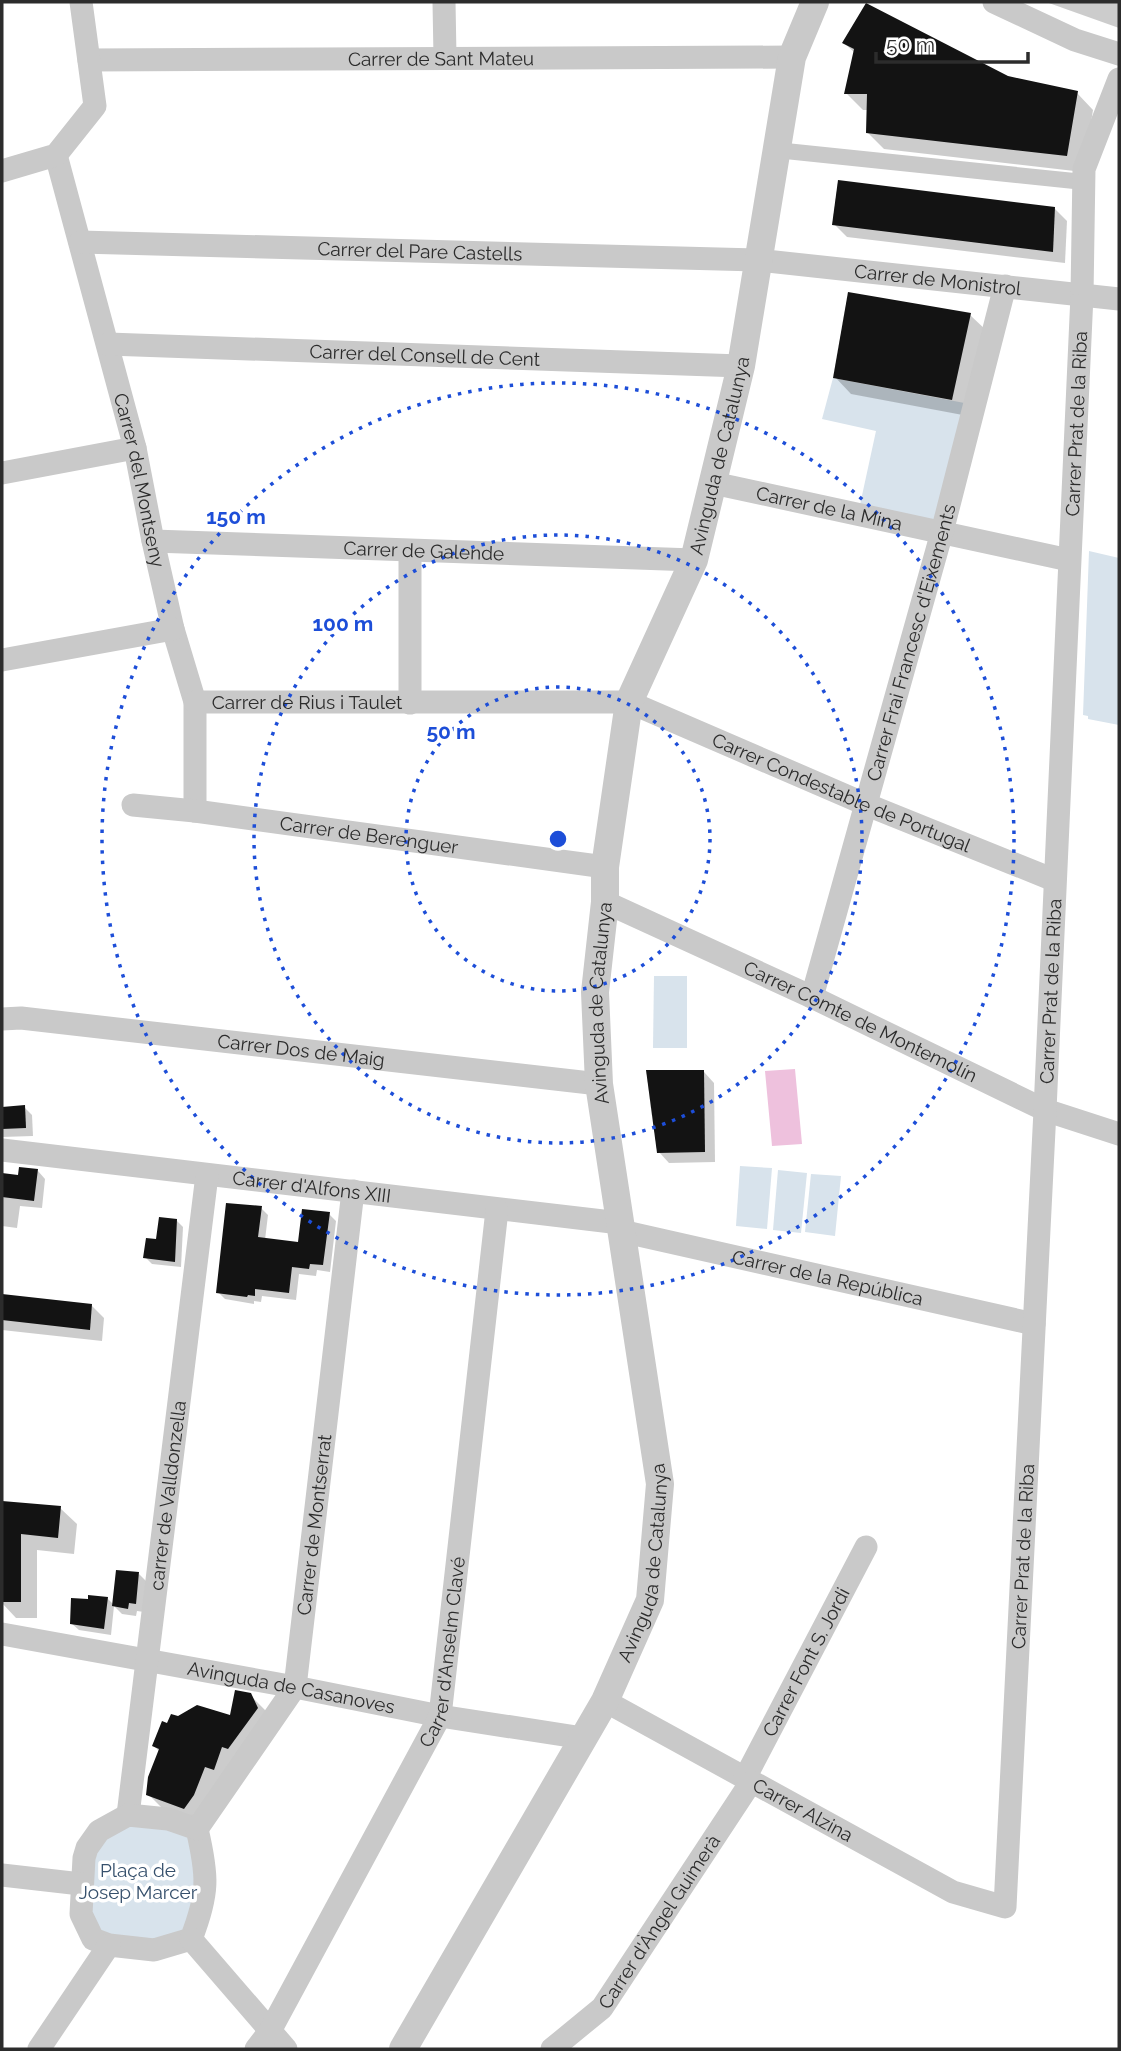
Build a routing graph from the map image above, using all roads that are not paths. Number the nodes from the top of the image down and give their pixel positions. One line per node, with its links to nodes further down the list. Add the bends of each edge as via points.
1 (81, 2): 8 (street)
2 (444, 2): 6 (street)
3 (815, 2): 7 (street, Avinguda de Catalunya)
4 (994, 2): 5 (street, via 1076,40)
5 (1119, 54)
6 (446, 57): 7 (street, Carrer de Sant Mateu); 8 (street, Carrer de Sant Mateu)
7 (792, 57): 10 (street, Avinguda de Catalunya)
8 (89, 60): 11 (street, via 95,106)
9 (1119, 79): 13 (street, Carrer Prat de la Riba, via 1084,169)
10 (776, 150): 13 (street); 15 (street, Avinguda de Catalunya)
11 (56, 155): 12 (street); 14 (street, Carrer del Montseny)
12 (2, 171)
13 (1084, 182): 17 (street, Carrer Prat de la Riba)
14 (80, 242): 15 (street, Carrer del Pare Castells); 19 (street, Carrer del Montseny)
15 (757, 260): 16 (street, Carrer de Monistrol); 20 (street, Avinguda de Catalunya)
16 (1005, 286): 17 (street, Carrer de Monistrol); 24 (street, Carrer Frai Francesc d'Eixements)
17 (1082, 295): 18 (street, Carrer de Monistrol); 28 (street, Carrer Prat de la Riba)
18 (1119, 299)
19 (108, 344): 20 (street, Carrer del Consell de Cent); 21 (street, Carrer del Montseny)
20 (741, 366): 23 (street, Avinguda de Catalunya)
21 (135, 448): 22 (street); 25 (street, Carrer del Montseny)
22 (2, 473)
23 (713, 483): 24 (street, Carrer de la Mina); 27 (street, Avinguda de Catalunya)
24 (942, 532): 28 (street, Carrer de la Mina); 34 (street, Carrer Frai Francesc d'Eixements)
25 (153, 541): 26 (street, Carrer de Galende); 29 (street, Carrer del Montseny)
26 (410, 551): 27 (street, Carrer de Galende); 33 (street)
27 (694, 560): 32 (street, Avinguda de Catalunya)
28 (1069, 560): 38 (street, Carrer Prat de la Riba)
29 (173, 629): 30 (street); 31 (street, Carrer del Montseny)
30 (2, 660)
31 (195, 702): 33 (street, Carrer de Rius i Taulet); 36 (street, Carrer del Montseny)
32 (629, 702): 33 (street, Carrer de Rius i Taulet); 34 (street, Carrer Condestable de Portugal); 37 (street, Avinguda de Catalunya)
33 (410, 704)
34 (865, 804): 38 (street, Carrer Condestable de Portugal); 40 (street, Carrer Frai Francesc d'Eixements)
35 (133, 805): 36 (street, Carrer de Berenguer)
36 (195, 811): 37 (street, Carrer de Berenguer)
37 (606, 867): 39 (street, Avinguda de Catalunya)
38 (1054, 880): 43 (street, Carrer Prat de la Riba)
39 (605, 902): 40 (street, Carrer Comte de Montemolín); 42 (street, Avinguda de Catalunya, via 595,992)
40 (812, 997): 43 (street, Carrer Comte de Montemolín)
41 (2, 1019): 42 (street, Carrer Dos de Maig)
42 (599, 1084): 49 (street, Avinguda de Catalunya)
43 (1045, 1110): 44 (street, Carrer Comte de Montemolín); 50 (street, Carrer Prat de la Riba)
44 (1119, 1134)
45 (2, 1150): 46 (street, Carrer d'Alfons XIII)
46 (207, 1175): 47 (street, Carrer d'Alfons XIII); 53 (street, carrer de Valldonzella)
47 (353, 1191): 48 (street, Carrer d'Alfons XIII); 54 (street, Carrer de Montserrat)
48 (497, 1210): 49 (street, Carrer d'Alfons XIII); 56 (street, Carrer d'Anselm Clavé)
49 (620, 1227): 50 (street, Carrer de la República); 55 (street, Avinguda de Catalunya, via 660,1484 650,1600)
50 (1034, 1324): 63 (street, Carrer Prat de la Riba)
51 (866, 1547): 58 (street, Carrer Font S. Jordi)
52 (2, 1634): 53 (street, Avinguda de Casanoves)
53 (149, 1661): 54 (street, Avinguda de Casanoves); 59 (street, carrer de Valldonzella)
54 (295, 1687): 56 (street, Avinguda de Casanoves); 60 (street, Carrer de Montserrat)
55 (605, 1701): 57 (street, Avinguda de Catalunya); 58 (street, Carrer Alzina)
56 (440, 1716): 57 (street, Avinguda de Casanoves); 66 (street, Carrer d'Anselm Clavé)
57 (583, 1738): 69 (street, Avinguda de Catalunya)
58 (748, 1780): 63 (street, Carrer Alzina, via 953,1892); 70 (street, Carrer d'Àngel Guimerà, via 602,2008)
59 (128, 1815): 60 (street, via 168,1819); 62 (street, via 99,1831 87,1848)
60 (197, 1829): 64 (street, via 207,1882)
61 (2, 1875): 62 (street)
62 (81, 1884): 65 (street, via 81,1914 93,1939)
63 (1004, 1907)
64 (191, 1938): 65 (street, via 155,1950); 66 (street)
65 (109, 1945): 67 (street)
66 (263, 2040): 68 (street)
67 (39, 2049)
68 (286, 2049)
69 (403, 2049)
70 (552, 2049)

